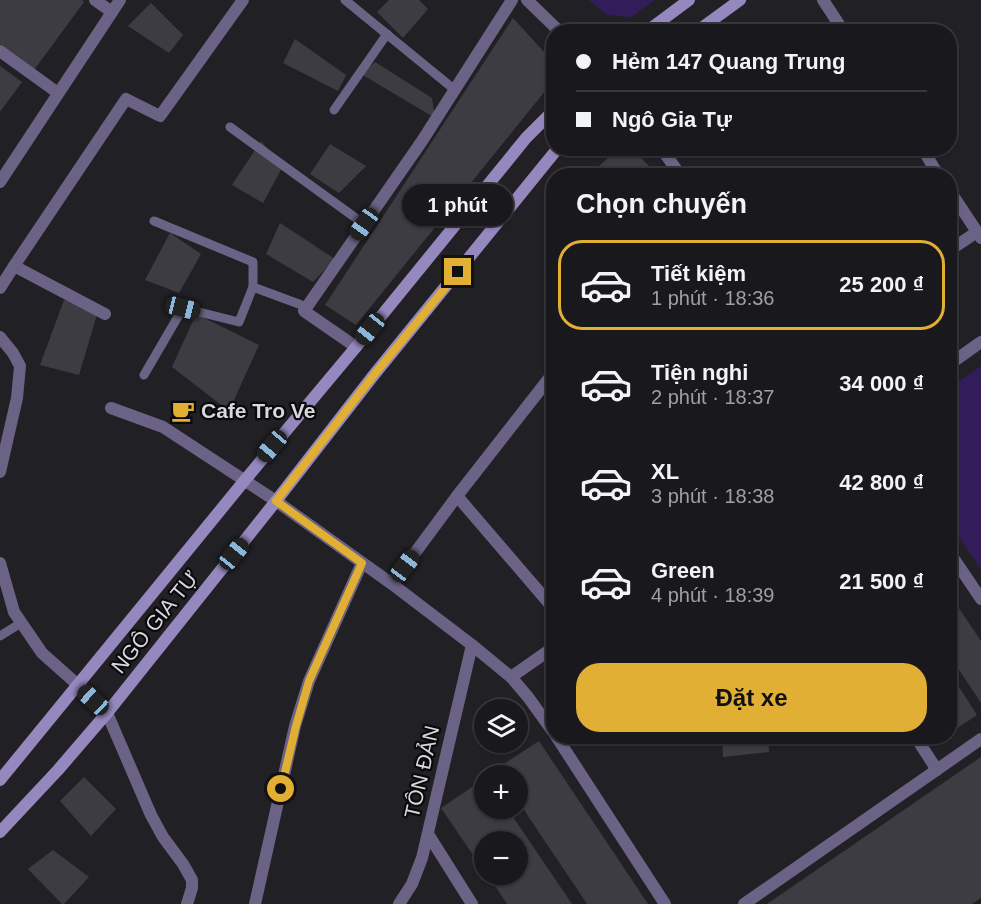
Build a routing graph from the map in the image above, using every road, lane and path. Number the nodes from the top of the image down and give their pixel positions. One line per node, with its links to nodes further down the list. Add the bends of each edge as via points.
1 (95, 0): 10 (street)
2 (120, 0): 10 (street)
3 (243, 0): 29 (street, via 160,116 126,99)
4 (345, 0): 15 (lane)
5 (512, 0): 17 (street)
6 (527, 0): 11 (street)
7 (689, 0): 12 (main road)
8 (740, 0): 13 (main road)
9 (823, 0): 14 (street)
10 (112, 12): 18 (street)
11 (552, 24)
12 (657, 24)
13 (707, 24)
14 (839, 24)
15 (387, 34): 17 (lane); 19 (lane)
16 (0, 51): 18 (street)
17 (454, 90): 26 (street)
18 (58, 93): 23 (street)
19 (334, 110)
20 (546, 118): 36 (main road, NGÔ GIA TỰ)
21 (230, 127): 26 (lane)
22 (552, 156): 44 (main road, NGÔ GIA TỰ)
23 (0, 183)
24 (957, 202): 27 (street)
25 (154, 221): 30 (lane, via 253,262)
26 (364, 224): 32 (street)
27 (979, 235): 28 (street)
28 (957, 246)
29 (14, 266): 31 (street); 33 (street)
30 (253, 287): 32 (lane); 38 (lane, via 238,321 183,308)
31 (0, 288)
32 (307, 307): 36 (street, via 304,311)
33 (105, 314)
34 (0, 337): 41 (street, via 20,366)
35 (981, 342): 37 (street)
36 (356, 347): 42 (main road, NGÔ GIA TỰ)
37 (957, 359)
38 (144, 375)
39 (546, 382): 43 (street)
40 (111, 408): 42 (street, via 164,427)
41 (0, 472)
42 (244, 480): 44 (street); 56 (main road, NGÔ GIA TỰ)
43 (457, 496): 48 (street); 50 (street)
44 (276, 501): 46 (street); 57 (main road, NGÔ GIA TỰ)
45 (0, 563): 51 (street, via 14,612)
46 (362, 563): 48 (street); 67 (street, via 309,681)
47 (957, 563): 49 (street)
48 (392, 584): 53 (street)
49 (981, 599)
50 (546, 600)
51 (21, 622): 52 (lane); 56 (street, via 42,653)
52 (0, 636)
53 (472, 645): 55 (street); 65 (street, TÔN ĐẢN)
54 (546, 653): 55 (street)
55 (511, 677): 58 (street)
56 (78, 686): 57 (main road); 63 (main road, NGÔ GIA TỰ)
57 (106, 713): 64 (main road, NGÔ GIA TỰ); 66 (street, via 151,815 192,880)
58 (546, 722)
59 (981, 739): 62 (street)
60 (561, 744): 70 (street)
61 (920, 744): 62 (street)
62 (937, 770): 71 (street)
63 (0, 780)
64 (0, 832)
65 (428, 834): 68 (street, TÔN ĐẢN, via 412,884); 69 (street)
66 (187, 904)
67 (255, 904)
68 (399, 904)
69 (472, 904)
70 (665, 904)
71 (744, 904)

